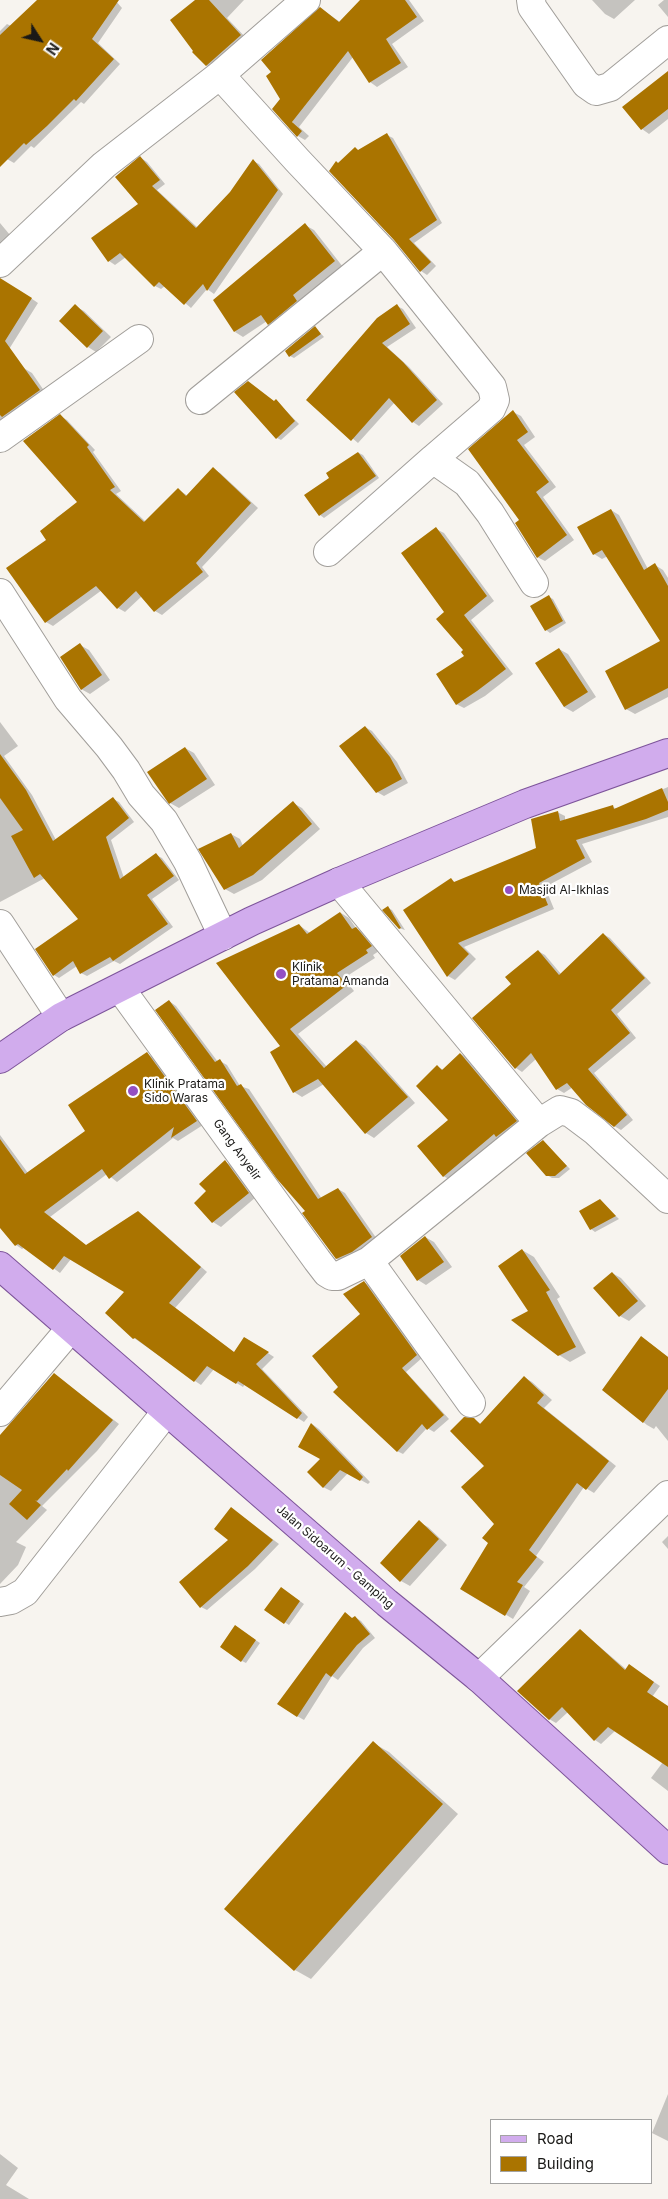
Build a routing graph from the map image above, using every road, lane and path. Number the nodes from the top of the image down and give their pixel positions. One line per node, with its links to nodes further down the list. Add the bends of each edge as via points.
1 (306, 0): 4 (street)
2 (531, 0): 3 (street, via 532,7 586,84 596,90 610,87)
3 (668, 40)
4 (220, 75): 5 (street); 6 (street, via 104,165)
5 (383, 251): 8 (street); 10 (street, via 494,393 491,409)
6 (0, 263)
7 (139, 339): 9 (street)
8 (200, 400)
9 (0, 438)
10 (433, 459): 11 (street); 12 (street, via 467,483 509,541)
11 (328, 552)
12 (534, 583)
13 (0, 593): 17 (street, via 68,699 109,747 141,795 164,821 188,862)
14 (668, 753): 15 (main road, via 525,804)
15 (338, 882): 17 (main road); 21 (street)
16 (0, 924): 19 (street)
17 (223, 936): 18 (main road)
18 (120, 988): 19 (main road); 23 (street, Gang Anyelir, via 327,1273 338,1276)
19 (61, 1017): 20 (main road)
20 (0, 1059)
21 (539, 1123): 22 (street, Gang Anyelir, via 560,1110 571,1113); 23 (street, Gang Anyelir)
22 (668, 1199)
23 (369, 1260): 26 (street)
24 (0, 1266): 25 (main road, Jalan Sidoarum - Gamping)
25 (71, 1328): 27 (street); 28 (main road, Jalan Sidoarum - Gamping)
26 (471, 1402)
27 (0, 1412)
28 (166, 1412): 30 (street, via 25,1592); 31 (main road, Jalan Sidoarum - Gamping)
29 (668, 1495): 31 (street)
30 (0, 1602)
31 (479, 1678): 32 (main road, Jalan Sidoarum - Gamping)
32 (668, 1850)

